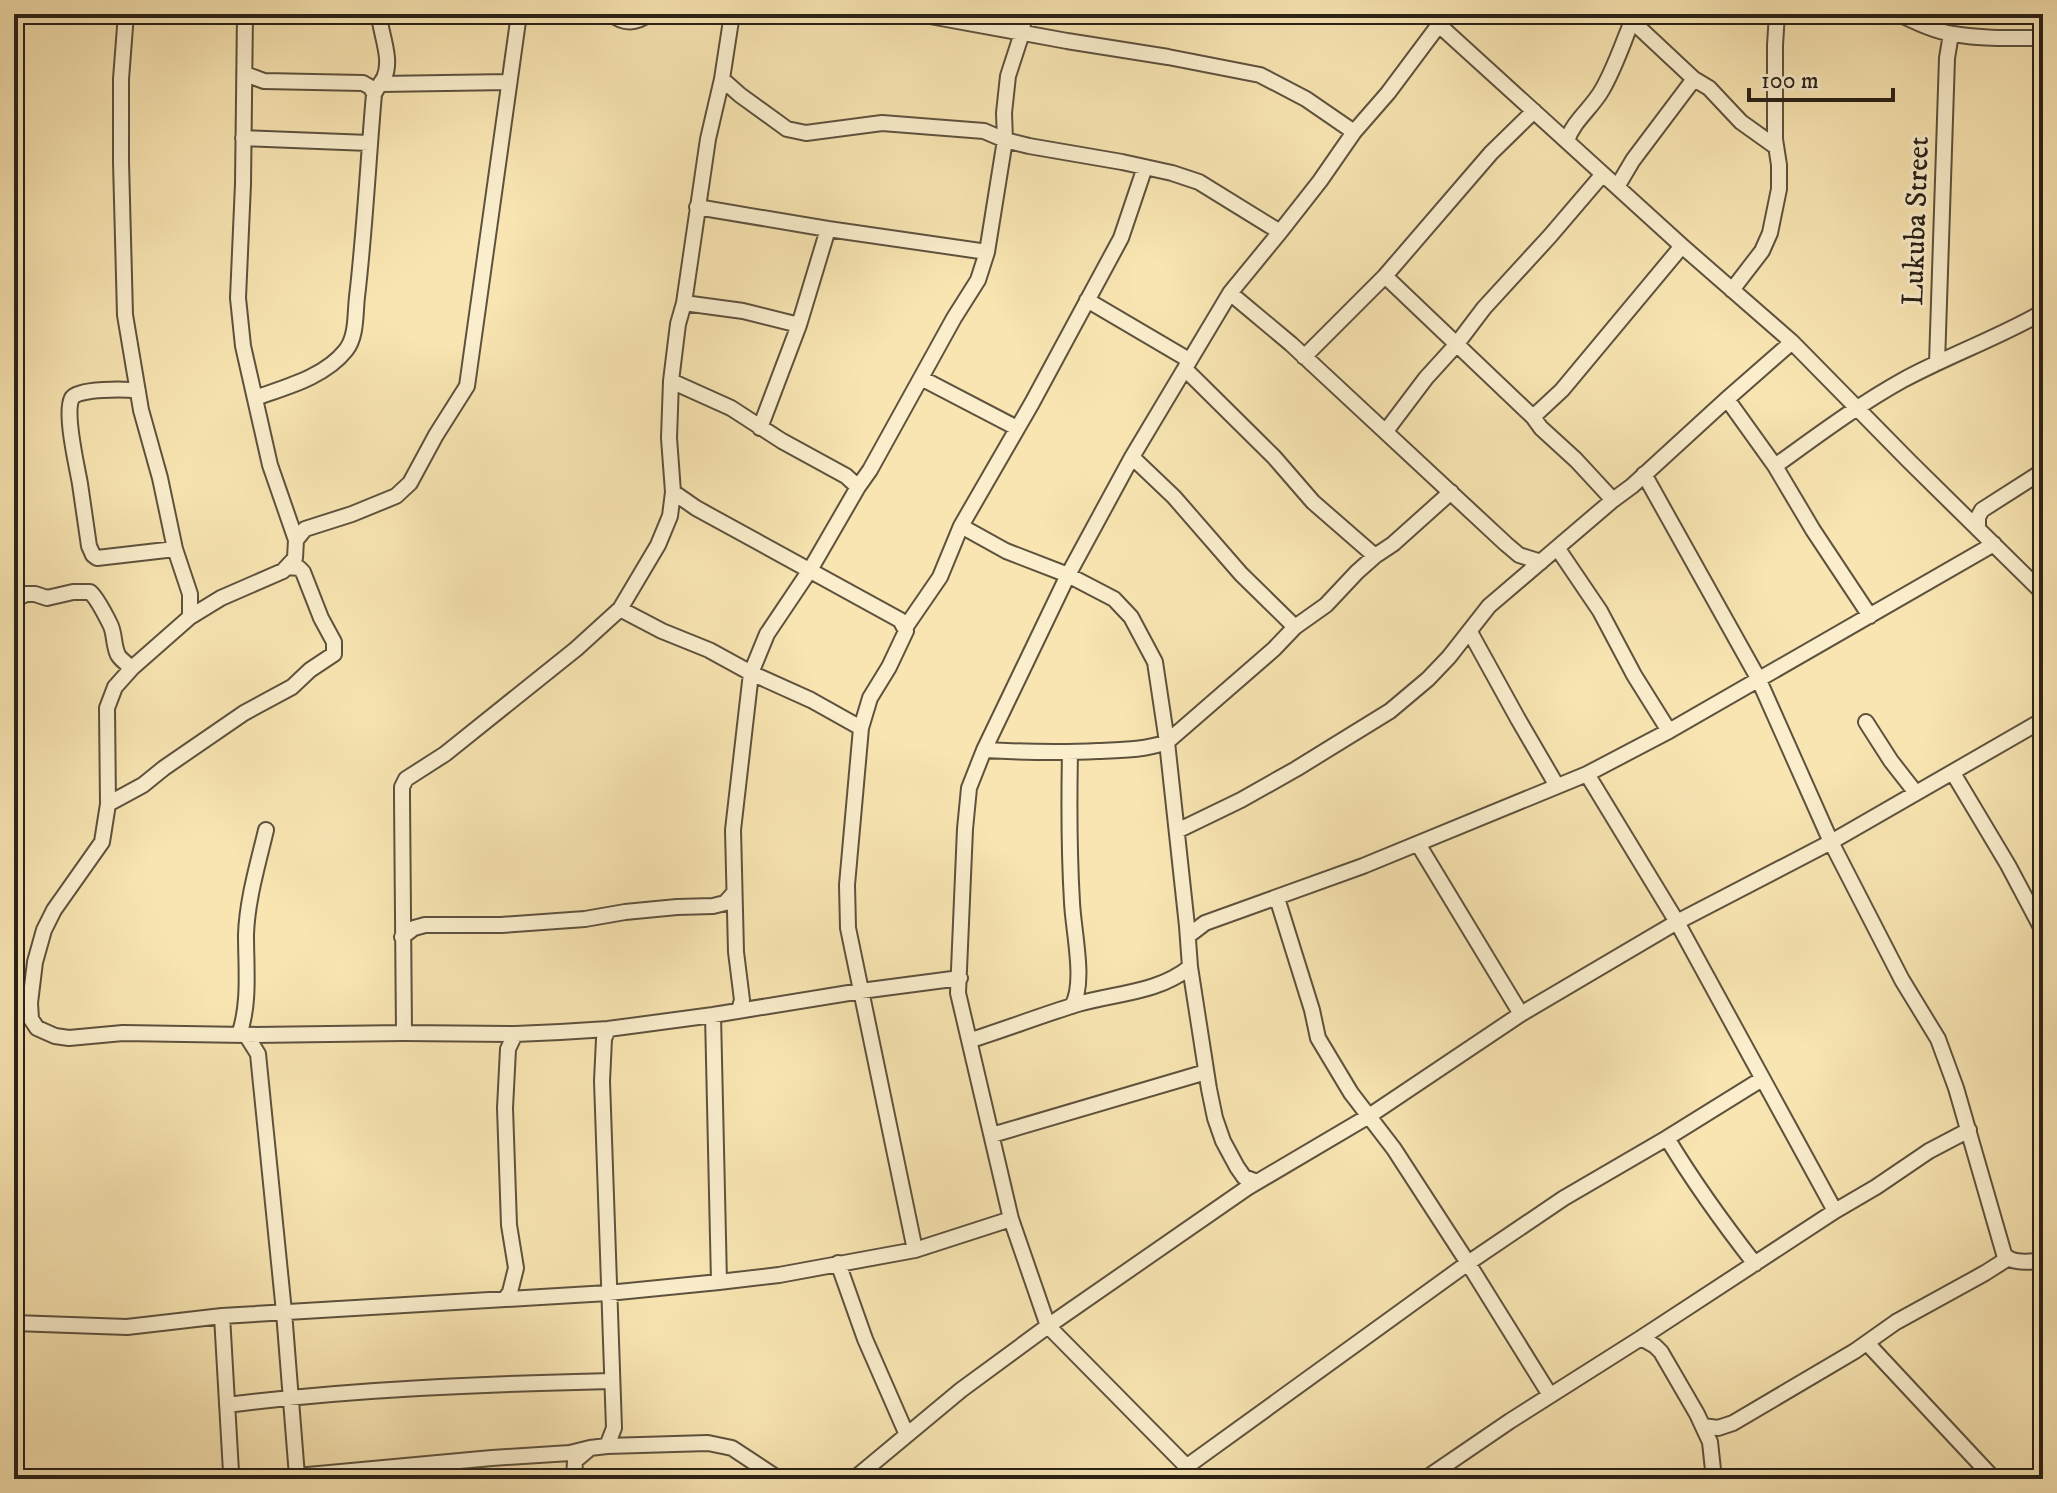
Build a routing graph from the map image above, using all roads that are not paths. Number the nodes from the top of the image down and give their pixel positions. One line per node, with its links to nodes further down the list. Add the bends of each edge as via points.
1 (126, 14): 51 (street, via 121,79 125,303)
2 (245, 14): 17 (street)
3 (379, 14): 21 (street, via 387,66)
4 (519, 14): 20 (street)
5 (611, 14): 6 (street, via 630,23)
6 (649, 14)
7 (732, 14): 18 (street)
8 (919, 14): 14 (street)
9 (1024, 14): 14 (street)
10 (1777, 14): 28 (street)
11 (1899, 14): 15 (street)
12 (1633, 17): 19 (street); 26 (street, via 1610,77)
13 (1443, 20): 22 (street); 23 (street)
14 (1022, 33): 23 (street, via 1260,75); 25 (street, via 1008,76)
15 (1951, 34): 16 (street); 47 (street, Lukuba Street)
16 (2043, 38)
17 (245, 74): 21 (street, via 264,81 363,83); 24 (street)
18 (722, 79): 25 (street, via 787,129 806,133 903,124 984,131); 32 (street)
19 (1694, 79): 28 (street); 31 (street)
20 (509, 82): 21 (street); 69 (street, via 467,386 410,483 396,496 305,529)
21 (377, 88): 27 (street)
22 (1534, 111): 26 (street); 37 (street)
23 (1354, 132): 34 (street)
24 (243, 138): 27 (street); 52 (street, via 238,298)
25 (1005, 140): 29 (street); 36 (street)
26 (1567, 141): 30 (street)
27 (369, 143): 52 (street, via 350,345 323,370)
28 (1776, 147): 38 (street, via 1779,189 1770,233)
29 (1145, 167): 34 (street, via 1199,182); 40 (street, via 1121,238)
30 (1603, 174): 31 (street); 45 (street)
31 (1617, 187): 35 (street)
32 (697, 207): 33 (street); 41 (street)
33 (828, 229): 36 (street); 43 (street)
34 (1280, 232): 39 (street)
35 (1682, 246): 38 (street); 55 (street, via 1562,390)
36 (987, 252): 49 (street, via 978,280)
37 (1385, 276): 45 (street); 46 (street)
38 (1732, 290): 44 (street)
39 (1230, 293): 46 (street); 48 (street)
40 (1087, 300): 48 (street); 57 (street)
41 (684, 303): 43 (street); 50 (street)
42 (2043, 312): 47 (street)
43 (799, 325): 56 (street)
44 (1792, 342): 53 (street); 54 (street)
45 (1456, 345): 55 (street); 58 (street)
46 (1304, 357): 58 (street)
47 (1937, 363): 54 (street)
48 (1187, 364): 59 (street); 73 (street, via 1313,502)
49 (921, 378): 57 (street); 63 (street)
50 (671, 381): 56 (street, via 731,408); 64 (street)
51 (138, 391): 71 (street); 71 (street, via 78,393 71,401 89,546 97,558)
52 (255, 398): 69 (street, via 270,465)
53 (1727, 399): 60 (street); 62 (street)
54 (1857, 406): 60 (street); 68 (street)
55 (1533, 417): 66 (street)
56 (760, 428): 63 (street)
57 (1017, 428): 67 (street)
58 (1386, 431): 65 (street)
59 (1132, 457): 77 (street); 83 (street)
60 (1775, 466): 81 (street)
61 (2043, 471): 68 (street, via 1982,510)
62 (1644, 474): 66 (street); 88 (street)
63 (858, 487): 76 (street)
64 (673, 492): 76 (street); 80 (street, via 658,545)
65 (1451, 492): 73 (street); 74 (street, via 1519,555)
66 (1613, 500): 72 (street)
67 (961, 526): 77 (street); 84 (street, via 940,577)
68 (1978, 527): 70 (street)
69 (296, 540): 75 (street, via 295,558)
70 (1994, 544): 78 (street); 81 (street)
71 (175, 549): 82 (street, via 190,594)
72 (1558, 549): 74 (street); 92 (street)
73 (1375, 556): 83 (street, via 1326,605)
74 (1541, 562): 85 (street, via 1489,606)
75 (287, 567): 82 (street); 100 (street, via 303,572 334,642 334,654 292,687)
76 (810, 570): 84 (street, via 900,620); 87 (street, via 767,634)
77 (1068, 575): 93 (street, via 1114,599 1137,627 1155,662); 94 (street)
78 (2043, 593)
79 (14, 600): 86 (street, via 26,594 47,598 90,592 110,623 120,658)
80 (620, 609): 87 (street); 110 (street, via 455,746 406,779)
81 (1870, 616): 88 (street)
82 (190, 617): 86 (street)
83 (1295, 627): 93 (street)
84 (905, 628): 91 (street)
85 (1470, 632): 98 (street); 102 (street, via 1390,711 1282,777)
86 (132, 668): 100 (street, via 115,687 107,708)
87 (751, 673): 91 (street); 105 (street, via 733,830)
88 (1758, 678): 92 (street); 103 (street)
89 (2043, 720): 96 (street)
90 (1866, 722): 99 (street)
91 (861, 728): 113 (street, via 847,885 848,928)
92 (1669, 731): 97 (street)
93 (1167, 742): 95 (street, via 1150,748); 102 (street)
94 (984, 750): 95 (street); 112 (street, via 969,788)
95 (1070, 752): 114 (street, via 1079,983)
96 (1953, 773): 99 (street); 108 (street)
97 (1587, 774): 98 (street); 107 (street)
98 (1557, 786): 104 (street)
99 (1916, 793): 103 (street)
100 (108, 804): 121 (street, via 102,842 44,930 35,962 31,1019 46,1033 69,1038 123,1033)
101 (266, 830): 121 (street, via 249,905)
102 (1177, 831): 109 (street)
103 (1831, 842): 107 (street); 126 (street, via 1938,1039)
104 (1418, 844): 106 (street); 116 (street)
105 (733, 894): 110 (street, via 713,906 501,925 425,925); 115 (street)
106 (1277, 898): 109 (street, via 1205,923); 125 (street, via 1318,1038)
107 (1677, 922): 116 (street); 124 (street)
108 (2043, 931)
109 (1188, 936): 111 (street)
110 (402, 937): 119 (street)
111 (1190, 967): 114 (street, via 1148,988); 123 (street)
112 (960, 978): 113 (street); 122 (street, via 958,993)
113 (861, 991): 115 (street); 132 (street)
114 (1072, 1006): 122 (street)
115 (739, 1010): 117 (street)
116 (1521, 1014): 125 (street)
117 (713, 1015): 118 (street); 138 (street)
118 (608, 1029): 120 (street); 139 (street, via 602,1081)
119 (404, 1033): 120 (street); 121 (street)
120 (515, 1034): 140 (street, via 508,1049 505,1108 509,1225 516,1268)
121 (242, 1035): 141 (street, via 258,1054)
122 (971, 1040): 127 (street)
123 (1206, 1072): 127 (street); 129 (street, via 1223,1141 1244,1177)
124 (1762, 1079): 128 (street); 130 (street)
125 (1369, 1116): 129 (street); 136 (street)
126 (1969, 1130): 130 (street); 133 (street)
127 (992, 1135): 131 (street)
128 (1667, 1138): 136 (street); 137 (street)
129 (1257, 1182): 144 (street)
130 (1835, 1211): 137 (street)
131 (1011, 1219): 132 (street); 144 (street)
132 (915, 1250): 135 (street)
133 (2007, 1259): 134 (street); 146 (street)
134 (2043, 1261)
135 (838, 1263): 138 (street); 152 (street)
136 (1468, 1263): 148 (street); 155 (street)
137 (1755, 1264): 145 (street)
138 (719, 1282): 139 (street)
139 (608, 1293): 140 (street); 147 (street)
140 (505, 1299): 141 (street)
141 (284, 1312): 142 (street); 149 (street)
142 (222, 1316): 143 (street, via 127,1327); 150 (street)
143 (14, 1323)
144 (1048, 1326): 152 (street); 155 (street)
145 (1641, 1338): 148 (street); 151 (street, via 1661,1352)
146 (1867, 1343): 151 (street, via 1733,1423); 164 (street)
147 (612, 1381): 149 (street); 153 (street, via 614,1428)
148 (1550, 1395): 158 (street)
149 (291, 1397): 150 (street); 157 (street)
150 (227, 1405): 159 (street)
151 (1703, 1426): 163 (street)
152 (907, 1435): 156 (street)
153 (607, 1446): 154 (street); 161 (street, via 720,1445)
154 (590, 1448): 157 (street); 160 (street, via 575,1461)
155 (1186, 1467): 162 (street)
156 (863, 1476)
157 (291, 1478)
158 (1430, 1478)
159 (230, 1479)
160 (574, 1479)
161 (779, 1479)
162 (1199, 1479)
163 (1714, 1479)
164 (1994, 1479)

